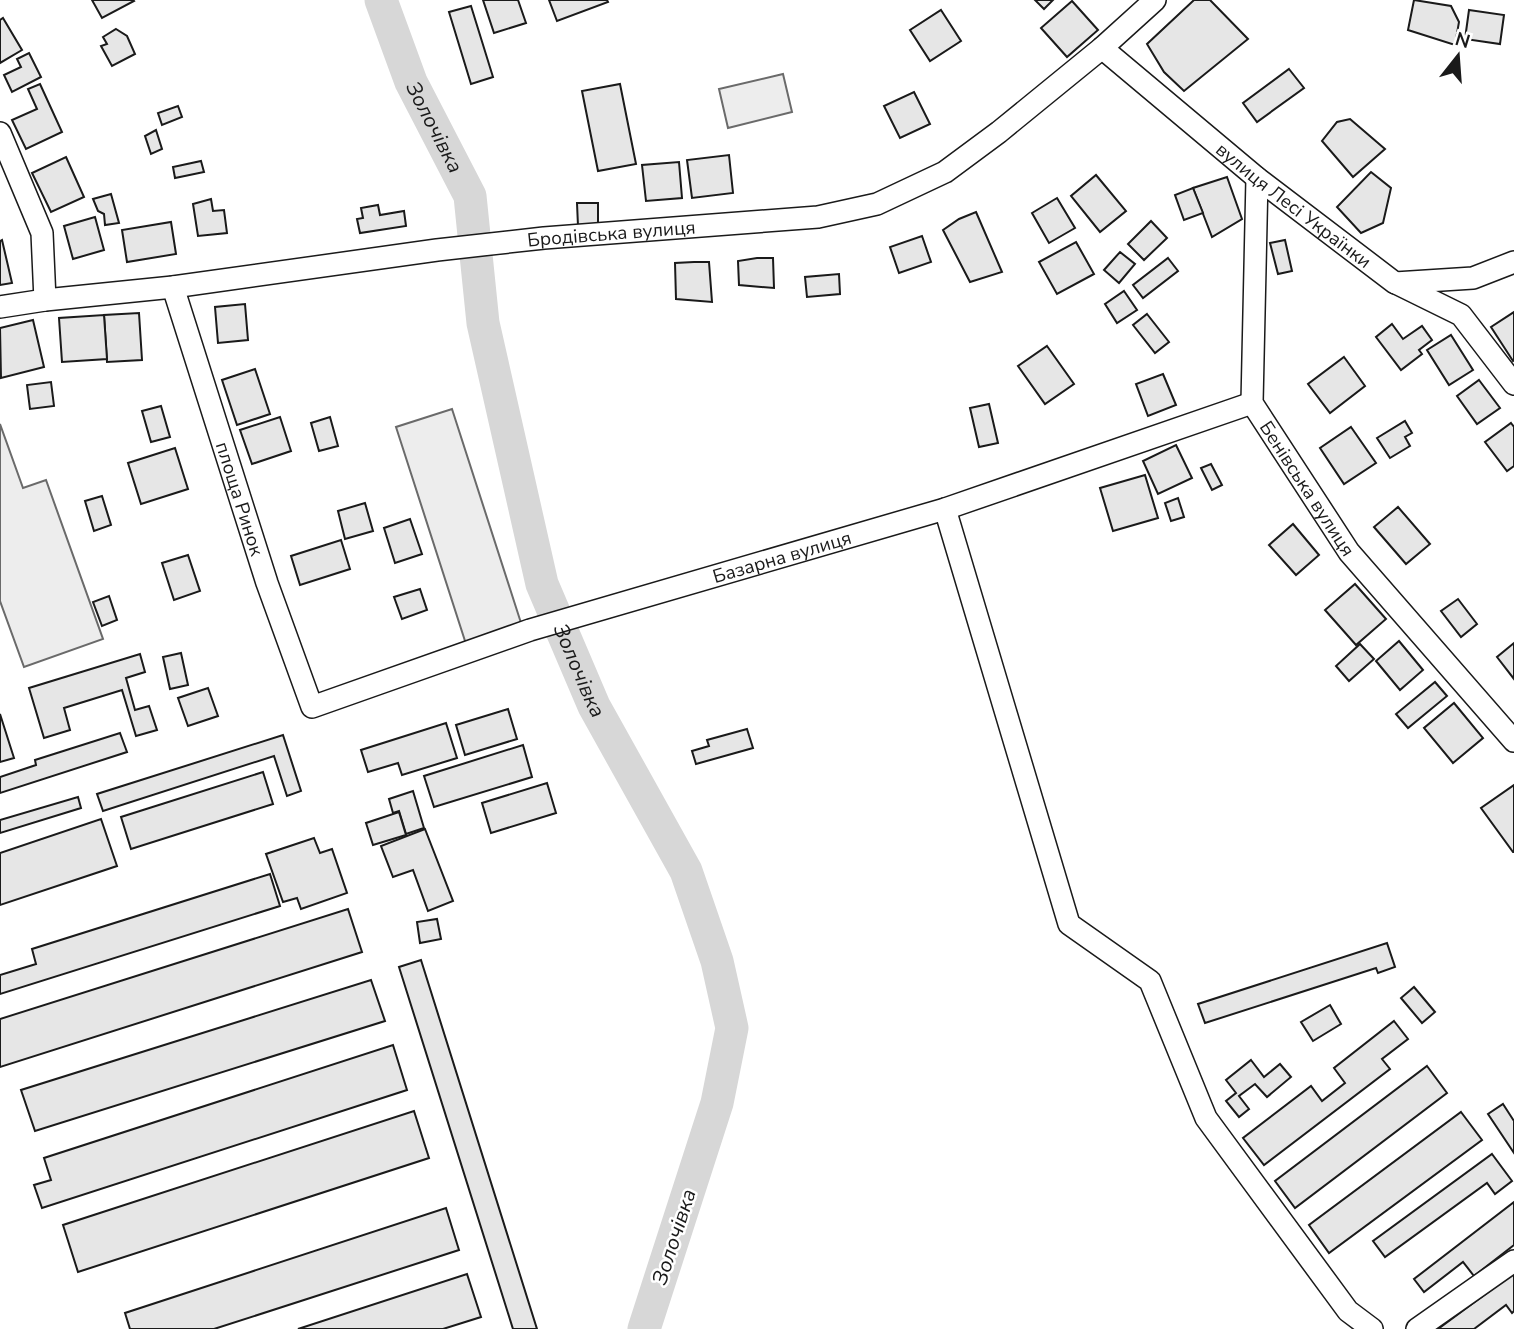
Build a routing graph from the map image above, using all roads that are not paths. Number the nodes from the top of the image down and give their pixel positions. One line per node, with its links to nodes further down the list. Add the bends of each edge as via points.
1 (1155, 0): 2 (street, Бродівська вулиця)
2 (1102, 47): 4 (street, вулиця Лесі Українки); 7 (street, Бродівська вулиця, via 945,172 877,204 818,217 437,250)
3 (0, 133): 8 (street, via 42,233)
4 (1257, 178): 6 (street, вулиця Лесі Українки); 11 (street, Бенівська вулиця)
5 (1514, 262): 6 (street, via 1473,278)
6 (1395, 283): 10 (street, вулиця Лесі Українки, via 1461,316)
7 (173, 288): 8 (street, Бродівська вулиця); 13 (street, площа Ринок, via 267,583)
8 (45, 300): 9 (street, Бродівська вулиця)
9 (0, 307)
10 (1514, 384)
11 (1252, 403): 12 (street, Базарна вулиця); 14 (street, Бенівська вулиця, via 1349,552)
12 (945, 509): 13 (street, Базарна вулиця, via 530,629); 16 (street, via 1069,924 1150,981 1206,1118 1348,1311)
13 (312, 707)
14 (1514, 741)
15 (1514, 1261): 17 (street)
16 (1372, 1329)
17 (1417, 1329)

